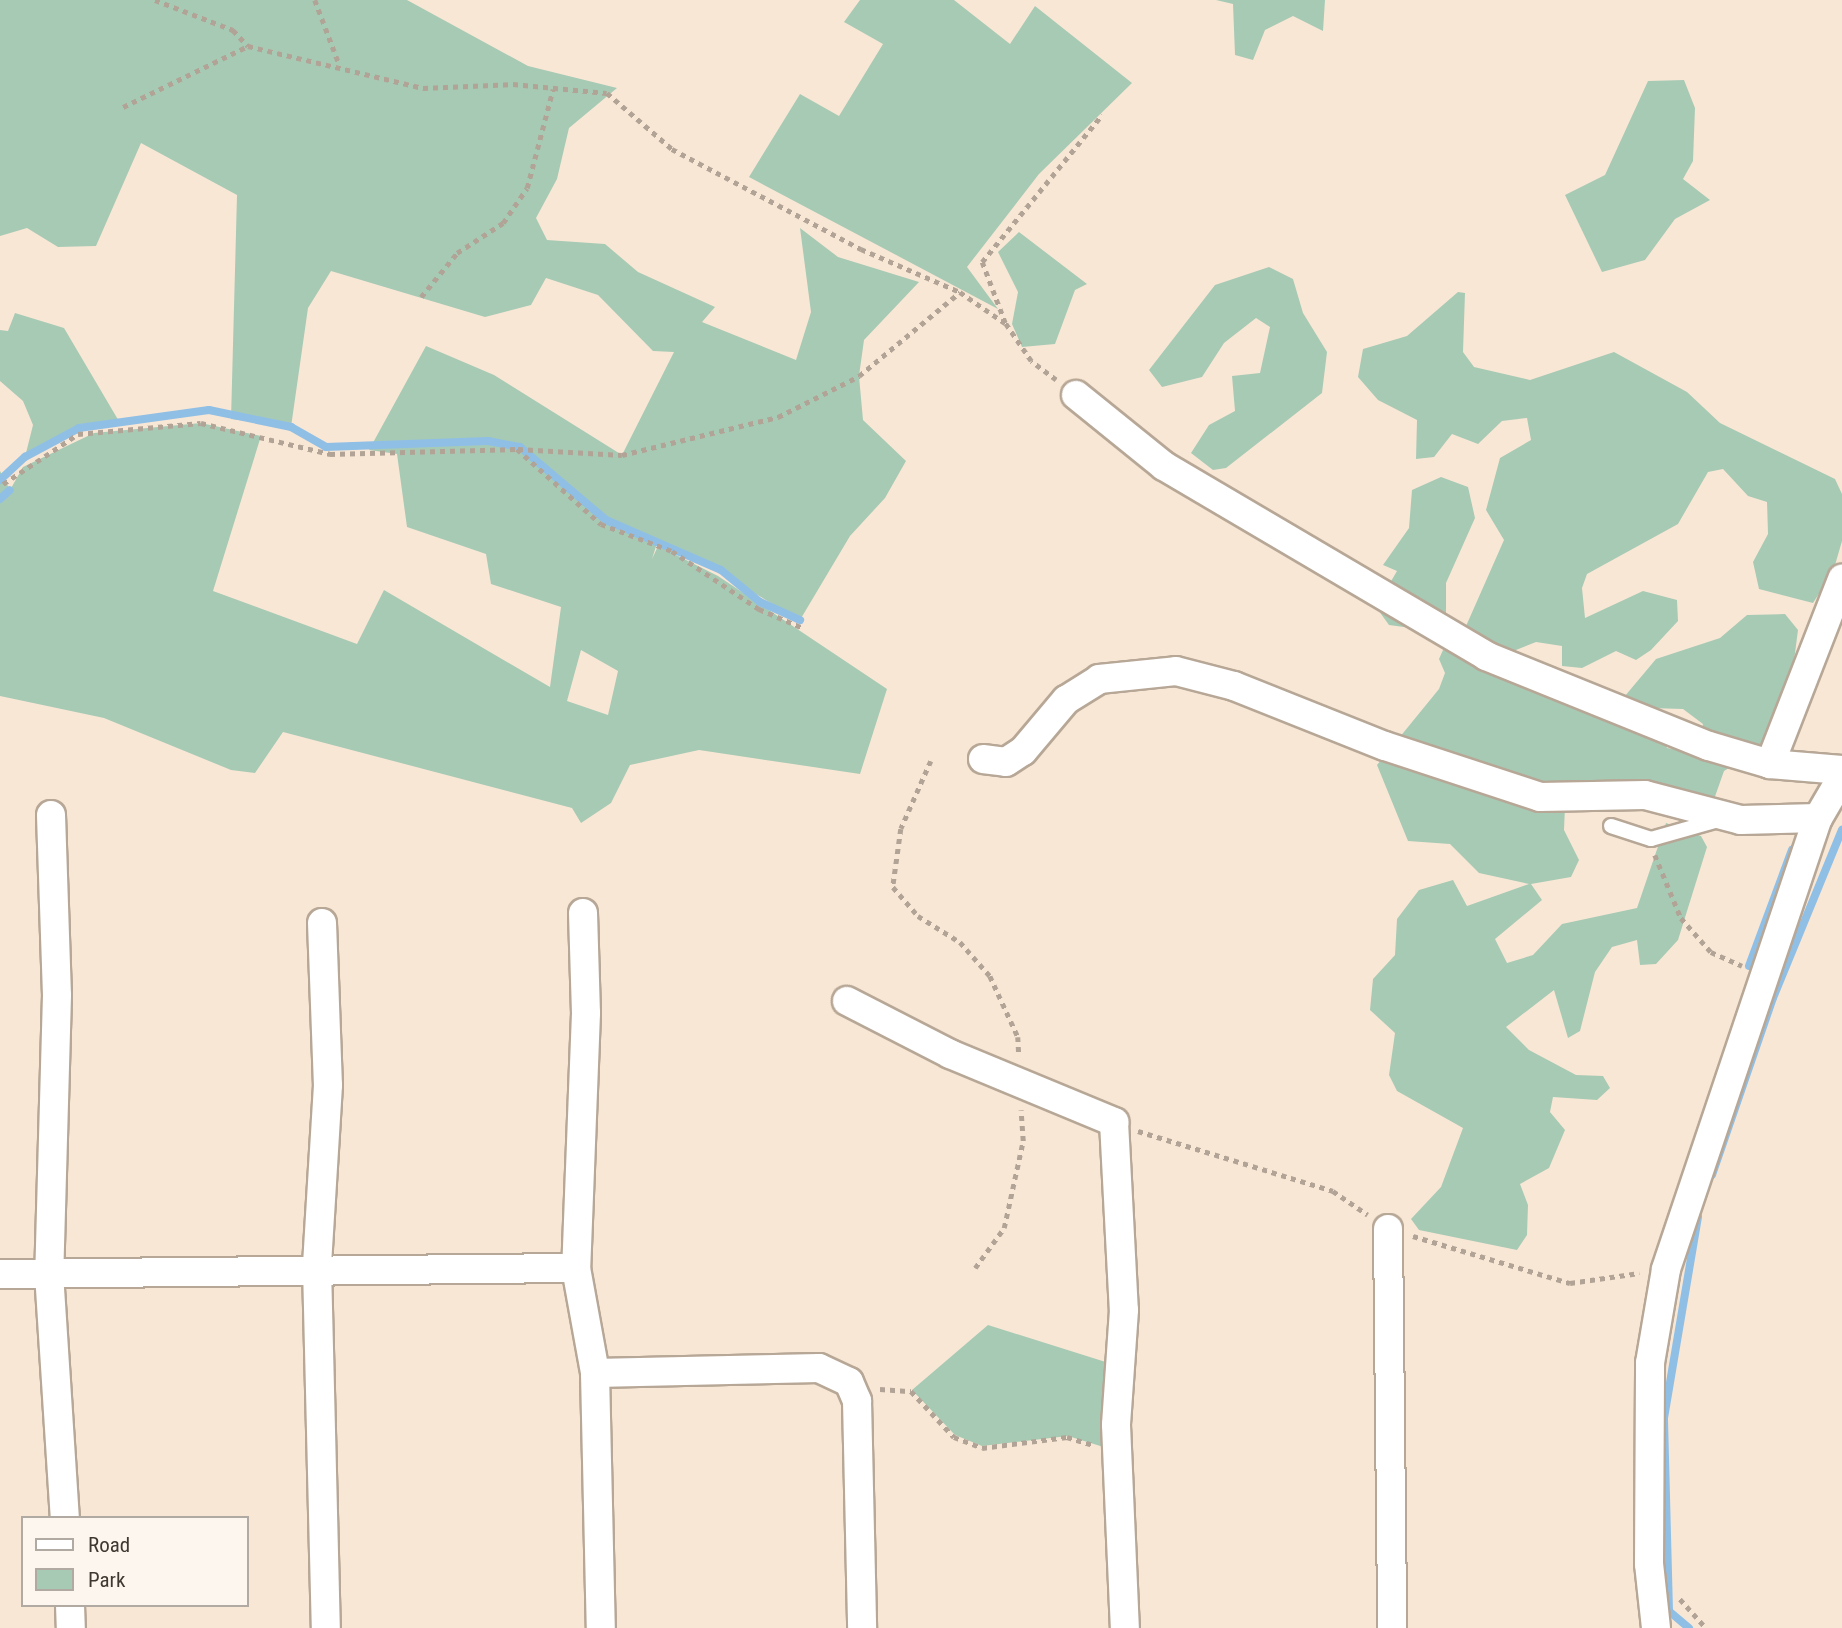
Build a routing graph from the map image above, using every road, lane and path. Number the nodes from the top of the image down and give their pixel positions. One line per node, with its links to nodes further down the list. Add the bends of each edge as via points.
1 (155, 0): 3 (path, via 233,30)
2 (315, 0): 4 (path)
3 (248, 46): 4 (path); 6 (path)
4 (340, 65): 5 (path, via 423,88)
5 (553, 89): 8 (path, via 618,97 672,149 861,249); 9 (path, via 527,188 503,223 457,253)
6 (123, 107)
7 (1102, 115): 10 (path, via 982,262)
8 (960, 292): 10 (path); 12 (path, via 859,376 778,417 622,455)
9 (421, 297)
10 (1005, 323): 11 (path, via 1031,361)
11 (1076, 395): 18 (street, via 1164,466 1486,656)
12 (517, 449): 13 (path, via 330,454 201,423 78,434); 15 (path, via 601,524 672,551 759,609)
13 (4, 484)
14 (1842, 579): 18 (street)
15 (803, 628)
16 (983, 758): 22 (street, via 1006,762 1014,757 1048,728 1066,700 1099,680 1176,671 1234,685 1385,746 1540,797 1644,795)
17 (931, 761): 30 (path, via 901,829 893,887 918,916 960,942 990,976 1018,1037)
18 (1770, 764): 19 (street)
19 (1842, 770)
20 (1842, 777): 23 (street)
21 (51, 815): 35 (street, via 57,995)
22 (1730, 818): 23 (street); 25 (lane)
23 (1818, 818): 28 (street)
24 (1611, 826): 25 (lane)
25 (1651, 839): 28 (path, via 1670,898 1712,952 1735,967)
26 (583, 913): 33 (street, via 586,1013)
27 (322, 923): 32 (street, via 328,1085)
28 (1770, 963): 48 (street, via 1692,1178 1666,1269 1650,1363 1649,1564)
29 (847, 1001): 30 (street, via 950,1055)
30 (1020, 1080): 34 (path, via 1023,1141 1004,1228); 39 (street, via 1114,1122 1124,1310)
31 (1388, 1229): 47 (street)
32 (317, 1268): 33 (street); 35 (street); 43 (street)
33 (576, 1268): 37 (street)
34 (975, 1269)
35 (49, 1273): 36 (street); 40 (street)
36 (0, 1274)
37 (595, 1373): 38 (street, via 819,1368); 44 (street)
38 (849, 1382): 39 (path, via 911,1391 954,1437 982,1448 1067,1437 1109,1450); 45 (street, via 858,1412)
39 (1117, 1461): 46 (street)
40 (65, 1516)
41 (70, 1607): 42 (street)
42 (71, 1628)
43 (326, 1628)
44 (601, 1628)
45 (862, 1628)
46 (1125, 1628)
47 (1392, 1628)
48 (1656, 1628)

